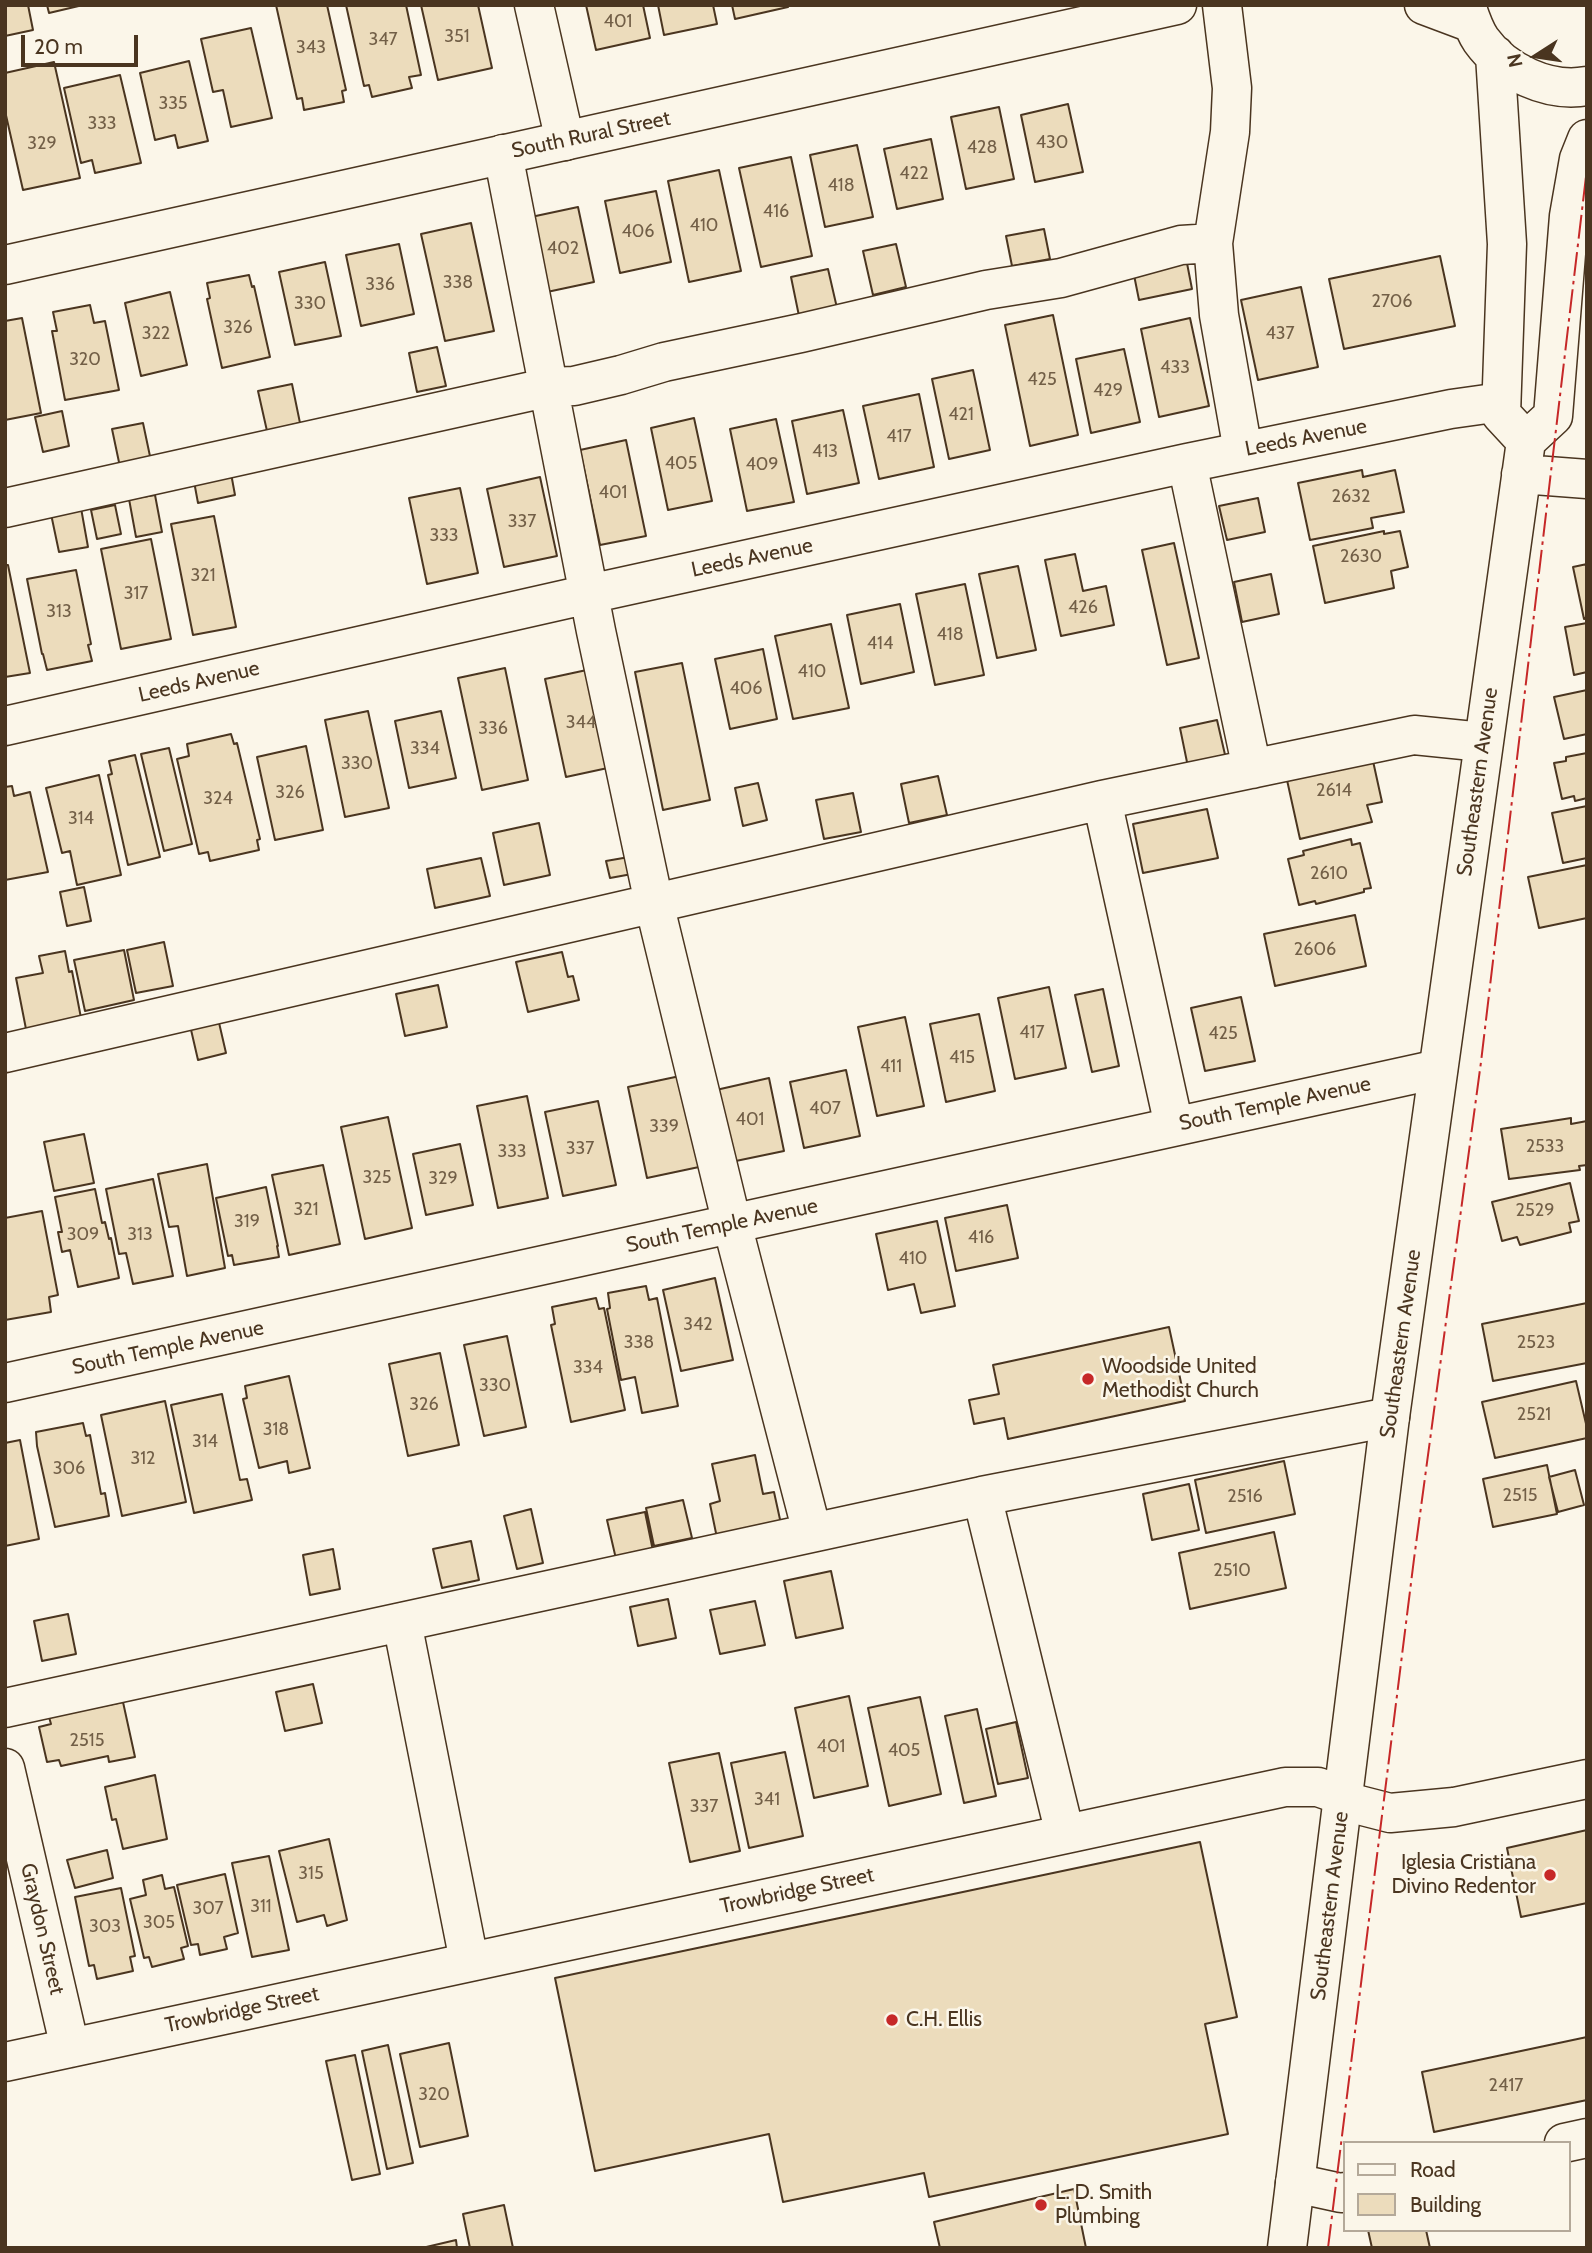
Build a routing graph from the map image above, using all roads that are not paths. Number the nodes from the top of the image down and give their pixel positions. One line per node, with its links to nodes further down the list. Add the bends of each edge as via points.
1 (534, 5): 9 (street)
2 (1177, 5): 9 (street, South Rural Street)
3 (1222, 5): 11 (street, via 1232,88)
4 (1424, 5): 5 (street)
5 (1469, 14): 6 (street)
6 (1495, 55): 7 (street, via 1519,74 1547,85); 14 (street, via 1507,244)
7 (1587, 86)
8 (1587, 139): 16 (street, via 1569,216 1553,416)
9 (565, 141): 10 (street, South Rural Street)
10 (503, 154): 12 (street, South Rural Street); 13 (street)
11 (1213, 243): 13 (street, via 1181,245 1061,278 986,290 585,384); 15 (street, via 1219,316)
12 (5, 265)
13 (550, 387): 19 (street); 20 (street)
14 (1502, 402): 15 (street, Leeds Avenue); 16 (street, via 1501,414)
15 (1243, 451): 17 (street, Leeds Avenue)
16 (1524, 458): 18 (street); 22 (street, Southeastern Avenue)
17 (1187, 463): 20 (street, Leeds Avenue); 23 (street)
18 (1587, 479)
19 (5, 508)
20 (589, 594): 21 (street, Leeds Avenue); 25 (street)
21 (5, 726)
22 (1483, 742): 23 (street, via 1413,735); 27 (street, Southeastern Avenue)
23 (1252, 769): 24 (street)
24 (1102, 800): 25 (street); 28 (street)
25 (654, 902): 26 (street); 29 (street)
26 (5, 1053)
27 (1438, 1069): 28 (street, South Temple Avenue); 31 (street, Southeastern Avenue)
28 (1174, 1126): 29 (street, South Temple Avenue)
29 (732, 1224): 30 (street, South Temple Avenue); 33 (street)
30 (5, 1383)
31 (1390, 1417): 32 (street); 38 (street, Southeastern Avenue)
32 (982, 1496): 33 (street); 39 (street)
33 (812, 1532): 34 (street)
34 (402, 1622): 35 (street); 40 (street)
35 (5, 1708)
36 (5, 1768): 41 (street, Graydon Street)
37 (1587, 1779): 38 (street, Trowbridge Street, via 1454,1807 1390,1813)
38 (1344, 1798): 39 (street, Trowbridge Street, via 1318,1787 1285,1787); 43 (street, Southeastern Avenue)
39 (1065, 1834): 40 (street, Trowbridge Street)
40 (469, 1961): 41 (street, Trowbridge Street)
41 (70, 2048): 42 (street, Trowbridge Street)
42 (5, 2062)
43 (1295, 2183): 44 (street); 45 (street, Southeastern Avenue)
44 (1344, 2192)
45 (1287, 2248)

